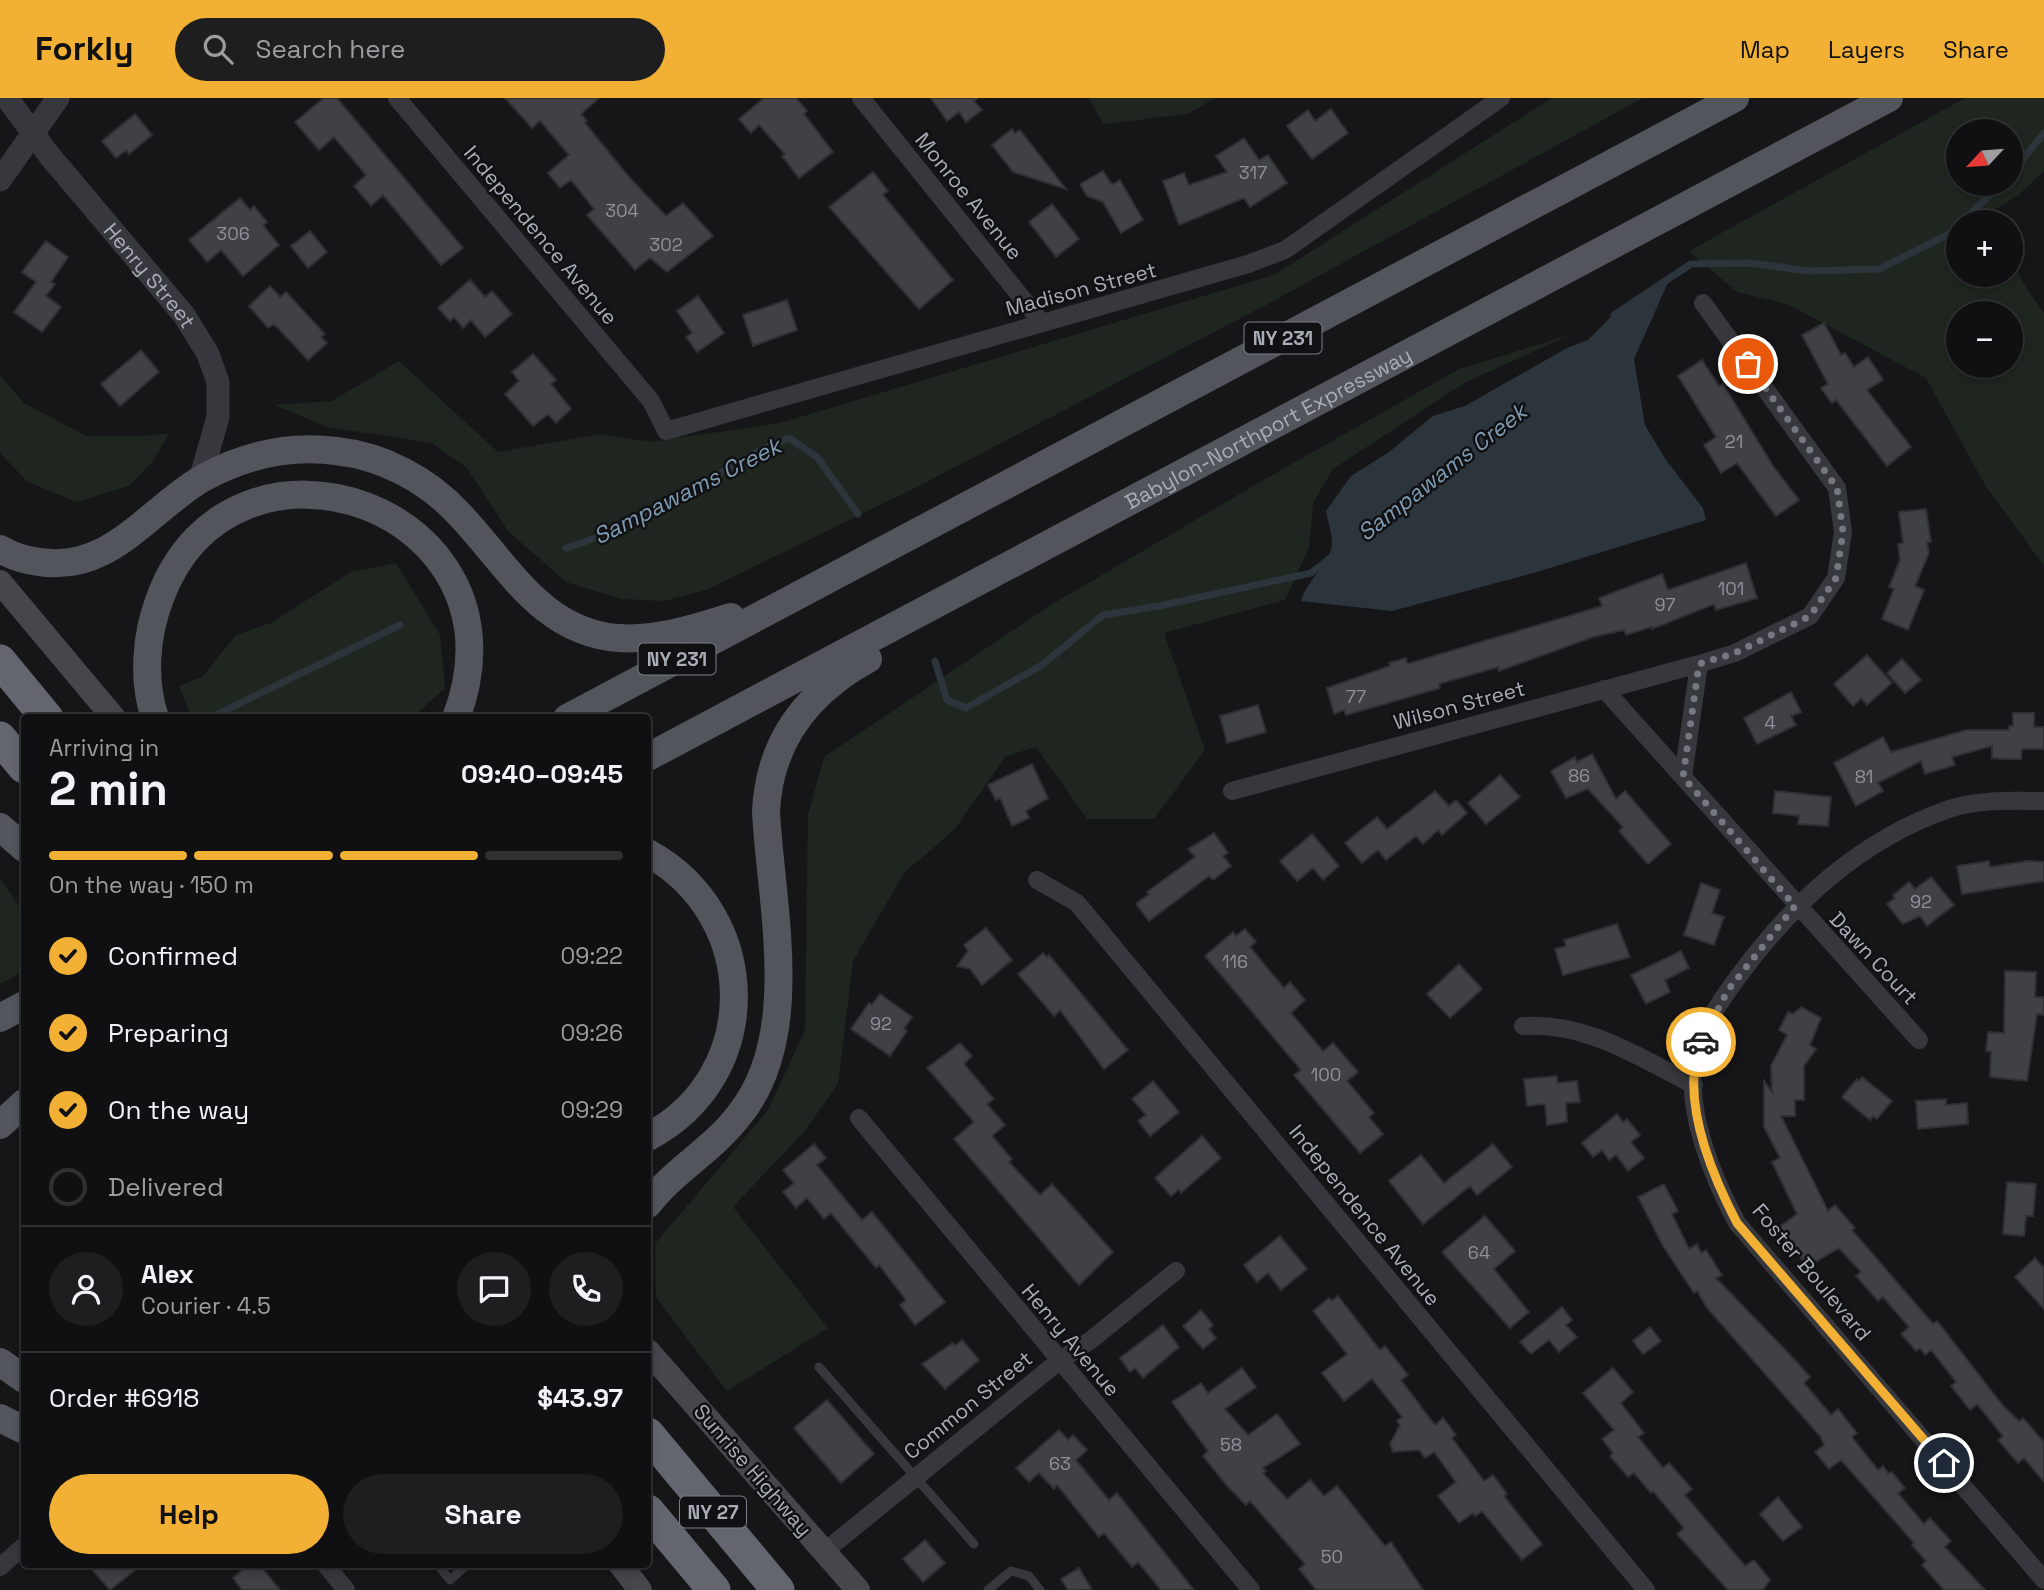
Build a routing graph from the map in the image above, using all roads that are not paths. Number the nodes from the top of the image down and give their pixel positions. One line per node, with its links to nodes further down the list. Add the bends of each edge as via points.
1 (7, 98): 8 (street, Henry Street)
2 (58, 98): 8 (street)
3 (397, 98): 12 (street, Independence Avenue)
4 (861, 98): 11 (street, Monroe Avenue)
5 (1502, 98): 11 (street, Madison Street, via 1284,250 1150,295)
6 (1735, 98): 17 (main road, NY 231)
7 (1889, 98): 15 (main road, Babylon-Northport Expressway)
8 (34, 134): 9 (street); 13 (street, Henry Street, via 200,340 214,370 218,417)
9 (0, 180)
10 (1703, 303): 19 (street, Wilson Street, via 1837,488 1843,532 1836,578 1810,616 1735,653)
11 (1042, 323): 12 (street, Madison Street, via 666,431)
12 (651, 401)
13 (200, 480): 14 (main road, via 130,536 91,558 48,564 19,559); 17 (main road, via 247,458 280,450 337,451 376,460 414,477 447,501 526,593 551,614 602,636 655,637)
14 (0, 549)
15 (1012, 563): 27 (main road, Babylon-Northport Expressway); 48 (main road, via 904,640 823,688 788,730 767,793 778,998 770,1057 755,1091 729,1128)
16 (0, 582): 22 (main road)
17 (788, 600): 25 (main road, NY 231)
18 (0, 661): 21 (highway)
19 (1699, 664): 20 (street, Wilson Street); 29 (street)
20 (1604, 689): 29 (street, Dawn Court); 30 (street, Wilson Street)
21 (44, 714)
22 (111, 714)
23 (154, 714): 24 (main road, via 147,667 150,636 174,568 226,517 264,501 303,494 342,497 378,509 410,529 448,572 463,606 470,640 468,680)
24 (457, 714)
25 (574, 714)
26 (0, 738): 28 (highway)
27 (651, 755)
28 (21, 763)
29 (1683, 777): 38 (street, Dawn Court)
30 (1231, 791)
31 (2044, 801): 38 (street, Foster Boulevard, via 1952,808 1901,828 1847,862)
32 (0, 817): 34 (main road)
33 (0, 827): 35 (main road)
34 (21, 843)
35 (21, 844)
36 (651, 855): 47 (main road, via 685,880 713,915 728,951 734,987 727,1046 711,1080 674,1121)
37 (1037, 880): 77 (street, Independence Avenue, via 1077,903)
38 (1795, 906): 40 (street, Dawn Court); 41 (street, Foster Boulevard, via 1758,950 1707,1025 1695,1056)
39 (1524, 1026): 41 (street, via 1552,1026 1595,1036)
40 (1919, 1040)
41 (1694, 1085): 68 (street, Foster Boulevard, via 1700,1132 1716,1184 1737,1223)
42 (21, 1089): 43 (main road)
43 (0, 1100)
44 (21, 1106): 46 (main road)
45 (859, 1118): 51 (street, Henry Avenue)
46 (0, 1125)
47 (651, 1135)
48 (651, 1201)
49 (1176, 1271): 51 (street, Common Street)
50 (651, 1354): 62 (main road, Sunrise Highway)
51 (1059, 1361): 58 (street, Common Street); 76 (street, Henry Avenue)
52 (0, 1362): 54 (main road)
53 (818, 1367): 58 (lane)
54 (21, 1377)
55 (0, 1418): 56 (main road)
56 (21, 1428)
57 (651, 1438): 72 (highway, NY 27)
58 (915, 1478): 60 (lane); 62 (street, Common Street)
59 (651, 1515): 71 (highway, NY 27)
60 (974, 1544)
61 (21, 1549): 63 (street)
62 (825, 1551): 73 (main road, Sunrise Highway)
63 (0, 1567)
64 (328, 1568): 69 (street)
65 (440, 1568): 66 (lane, via 450,1580)
66 (464, 1568)
67 (623, 1568): 70 (main road)
68 (2044, 1580)
69 (346, 1590)
70 (640, 1590)
71 (714, 1590)
72 (778, 1590)
73 (858, 1590)
74 (988, 1590): 75 (lane, via 1011,1571 1029,1576)
75 (1040, 1590)
76 (1251, 1590)
77 (1646, 1590)

